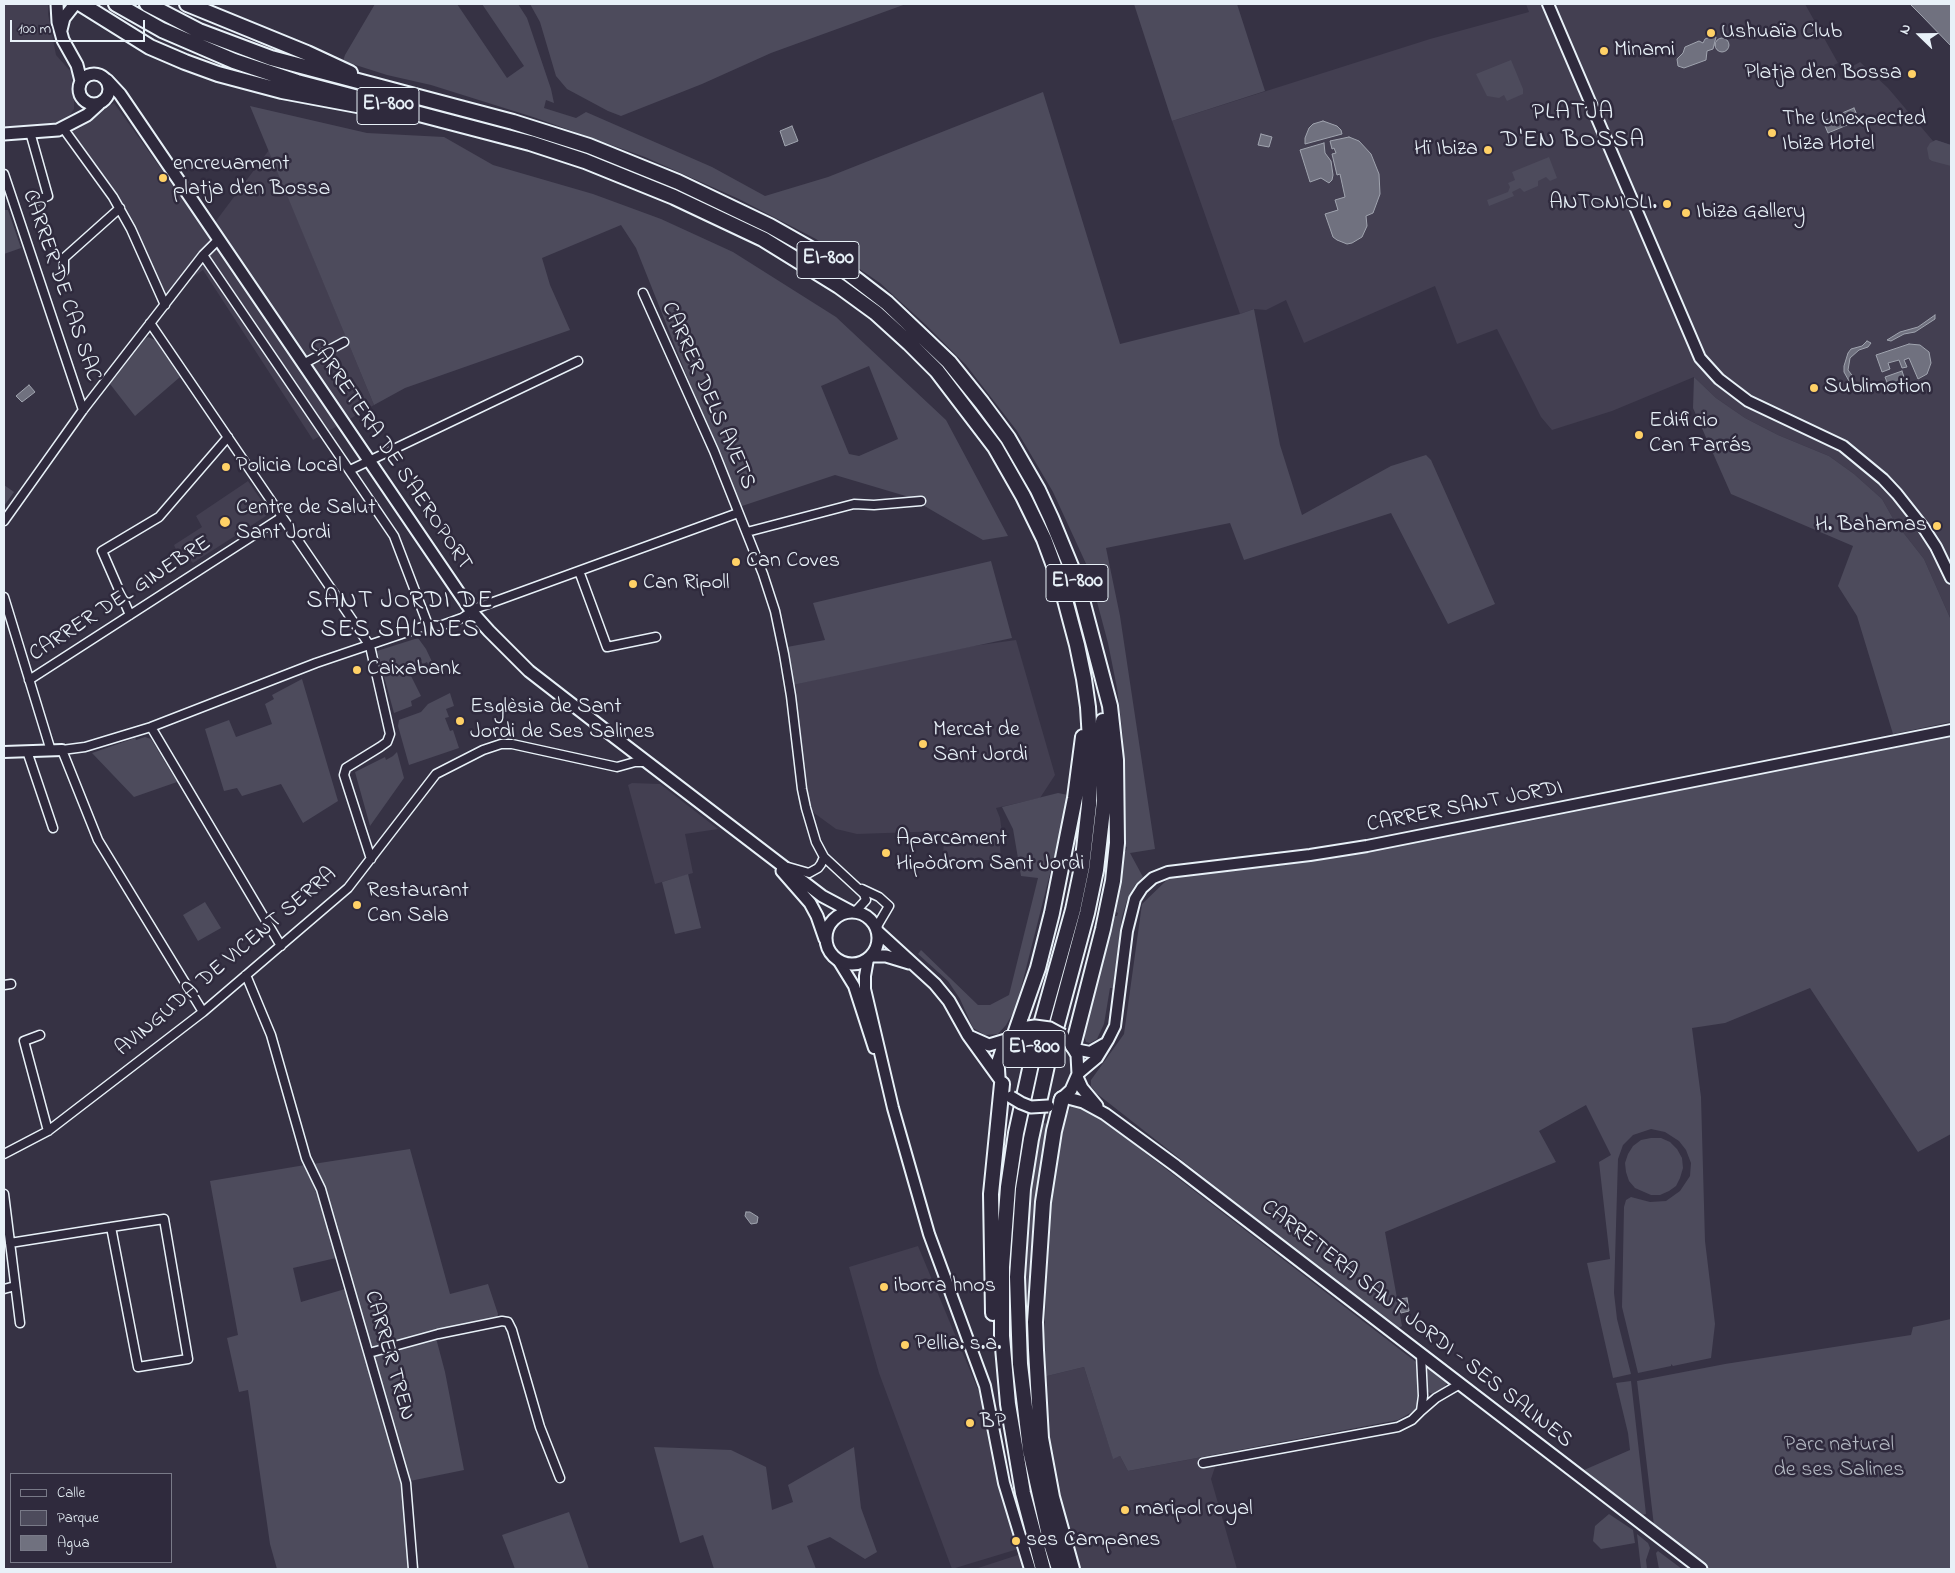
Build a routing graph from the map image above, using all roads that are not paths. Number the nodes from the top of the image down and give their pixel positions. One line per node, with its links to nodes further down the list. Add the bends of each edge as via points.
1 (57, 4): 8 (main road)
2 (75, 4): 8 (main road, via 64,18)
3 (81, 4): 16 (highway, via 150,47 218,74 336,103)
4 (116, 4): 16 (highway, EI-800, via 162,30 234,61 296,82)
5 (146, 4): 12 (highway, EI-800, via 271,58)
6 (186, 4): 12 (highway, via 307,53)
7 (1548, 4): 42 (street, via 1700,358 1719,379 1748,401 1843,446 1883,480 1908,508)
8 (60, 32): 9 (main road)
9 (72, 56): 10 (main road, CARRETERA DE S'AEROPORT); 11 (main road)
10 (105, 78): 11 (main road, via 88,74); 14 (main road, via 110,91); 15 (main road, CARRETERA DE S'AEROPORT)
11 (81, 81): 13 (main road)
12 (380, 87): 49 (highway, EI-800, via 589,146 662,175 770,226 816,252 871,290 949,362 1008,438 1038,490 1065,550 1077,581)
13 (81, 96): 14 (main road, via 88,103); 17 (main road, via 80,110)
14 (102, 102): 15 (main road, via 114,100); 17 (main road)
15 (128, 105): 23 (main road, CARRETERA DE S'AEROPORT)
16 (402, 109): 51 (highway, EI-800, via 566,155 674,197 763,239 807,264 876,313 937,371 995,447 1023,496 1061,585 1077,645)
17 (68, 125): 18 (main road, via 49,132); 22 (street)
18 (30, 132): 19 (main road); 21 (street, via 48,196)
19 (4, 134)
20 (4, 174): 32 (street, CARRER DE CAS SAC)
21 (36, 201)
22 (120, 208): 25 (street, via 64,258); 27 (street)
23 (218, 240): 24 (street); 31 (main road, CARRETERA DE S'AEROPORT)
24 (203, 255): 27 (street); 35 (street, CARRETERA DE S'AEROPORT)
25 (64, 271)
26 (643, 293): 37 (street, CARRER DELS AVETS, via 714,451)
27 (165, 305): 28 (street)
28 (150, 323): 32 (street); 33 (street)
29 (344, 342): 31 (street)
30 (578, 361): 34 (street)
31 (303, 364): 34 (main road, CARRETERA DE S'AEROPORT)
32 (82, 410): 39 (street)
33 (228, 437): 38 (street); 45 (street, via 159,517 102,551)
34 (368, 460): 35 (street); 44 (main road, CARRETERA DE S'AEROPORT)
35 (350, 470): 46 (street, CARRETERA DE S'AEROPORT, via 394,536)
36 (921, 501): 40 (street, via 854,504)
37 (738, 514): 40 (street, CARRER DELS AVETS); 41 (street)
38 (282, 516): 45 (street, CARRER DEL GINEBRE); 48 (street)
39 (4, 521)
40 (748, 532): 61 (street, CARRER DELS AVETS, via 775,611 791,696 802,789 816,842)
41 (579, 571): 44 (street); 47 (street, via 607,647)
42 (1950, 573)
43 (4, 600): 50 (street)
44 (472, 612): 46 (street, via 440,626); 58 (main road, CARRETERA DE S'AEROPORT, via 530,671)
45 (130, 615): 50 (street, CARRER DEL GINEBRE)
46 (428, 625): 48 (street)
47 (656, 637)
48 (370, 646): 52 (street, via 316,663); 62 (street, via 390,734 380,747 346,768 344,775)
49 (1095, 651): 79 (highway, via 1110,706 1116,760 1117,843 1103,929); 102 (highway, EI-800, via 1104,725 1104,801 1100,839 1087,913 1030,1139 1017,1277 1020,1364 1030,1450)
50 (29, 680): 55 (street)
51 (1088, 707): 76 (highway, via 1075,798 1052,913 1038,968); 94 (highway, EI-800, via 1090,805 1082,867 1027,1080 1008,1187 1002,1267)
52 (151, 727): 54 (street, via 85,747); 68 (street)
53 (1951, 730): 77 (street, CARRER SANT JORDI, via 1367,846 1168,872 1153,878 1135,899 1127,931 1117,1016)
54 (62, 750): 55 (street); 73 (street, via 98,840)
55 (51, 751): 57 (street)
56 (4, 752): 57 (street)
57 (27, 752): 59 (street)
58 (647, 762): 60 (main road, CARRETERA DE S'AEROPORT); 62 (street, AVINGUDA DE VICENT SERRA, via 617,767 512,744 482,750 436,774)
59 (53, 828)
60 (765, 853): 63 (main road); 67 (main road, via 810,903)
61 (824, 857): 63 (street, via 822,864 809,872); 64 (street)
62 (371, 859): 68 (street, AVINGUDA DE VICENT SERRA, via 348,888)
63 (783, 865): 65 (main road, via 822,896)
64 (853, 884): 65 (street, via 866,900); 66 (street, via 889,906)
65 (854, 912): 66 (main road, via 867,917); 67 (main road, via 836,918 830,925)
66 (877, 930): 69 (main road, via 877,944); 71 (main road)
67 (826, 942): 70 (main road)
68 (281, 946): 72 (street, AVINGUDA DE VICENT SERRA)
69 (870, 957): 70 (main road, via 853,964); 71 (main road, via 886,956); 78 (street, via 865,989)
70 (838, 960): 78 (street, via 854,986)
71 (913, 964): 74 (main road, via 949,1001)
72 (246, 975): 73 (street, AVINGUDA DE VICENT SERRA); 92 (street, CARRER TREN, via 271,1035 306,1158 322,1189)
73 (203, 1012): 84 (street, AVINGUDA DE VICENT SERRA)
74 (968, 1034): 76 (main road, via 989,1044); 81 (main road)
75 (40, 1035): 84 (street, via 24,1041)
76 (1012, 1036): 79 (main road, bridge, via 1028,1028 1043,1026 1063,1035); 81 (main road, via 998,1061)
77 (1108, 1040): 79 (street, via 1090,1052); 80 (street, CARRER SANT JORDI, via 1097,1058)
78 (877, 1046): 100 (street, via 929,1234 985,1386 1004,1483)
79 (1074, 1048): 80 (main road, via 1078,1061)
80 (1077, 1075): 82 (main road, via 1074,1086); 83 (main road, CARRETERA SANT JORDI - SES SALINES, via 1088,1096)
81 (1000, 1081): 82 (main road, bridge, via 1012,1097 1031,1107 1048,1106); 94 (highway, via 990,1221 993,1317 997,1350)
82 (1063, 1098): 83 (main road, CARRETERA SANT JORDI - SES SALINES, via 1083,1102); 103 (highway, via 1054,1131 1043,1202 1035,1341 1041,1438 1052,1497)
83 (1105, 1114): 93 (main road, CARRETERA SANT JORDI - SES SALINES)
84 (48, 1131): 85 (street, AVINGUDA DE VICENT SERRA)
85 (4, 1154)
86 (4, 1194): 88 (street)
87 (111, 1227): 87 (street, via 164,1219 188,1359 138,1367); 88 (street)
88 (10, 1243): 89 (street)
89 (16, 1286): 90 (street); 91 (street)
90 (4, 1289)
91 (20, 1322)
92 (369, 1352): 98 (street, via 438,1334 508,1322 540,1427); 99 (street, CARRER TREN, via 406,1483)
93 (1421, 1355): 95 (main road, CARRETERA SANT JORDI - SES SALINES); 96 (street)
94 (1005, 1376): 101 (highway, EI-800, via 1020,1478)
95 (1460, 1384): 96 (street); 104 (main road, CARRETERA SANT JORDI - SES SALINES)
96 (1421, 1411): 97 (street, via 1398,1427)
97 (1203, 1464)
98 (560, 1478)
99 (413, 1569)
100 (1030, 1569)
101 (1043, 1569)
102 (1059, 1569)
103 (1072, 1569)
104 (1701, 1569)

